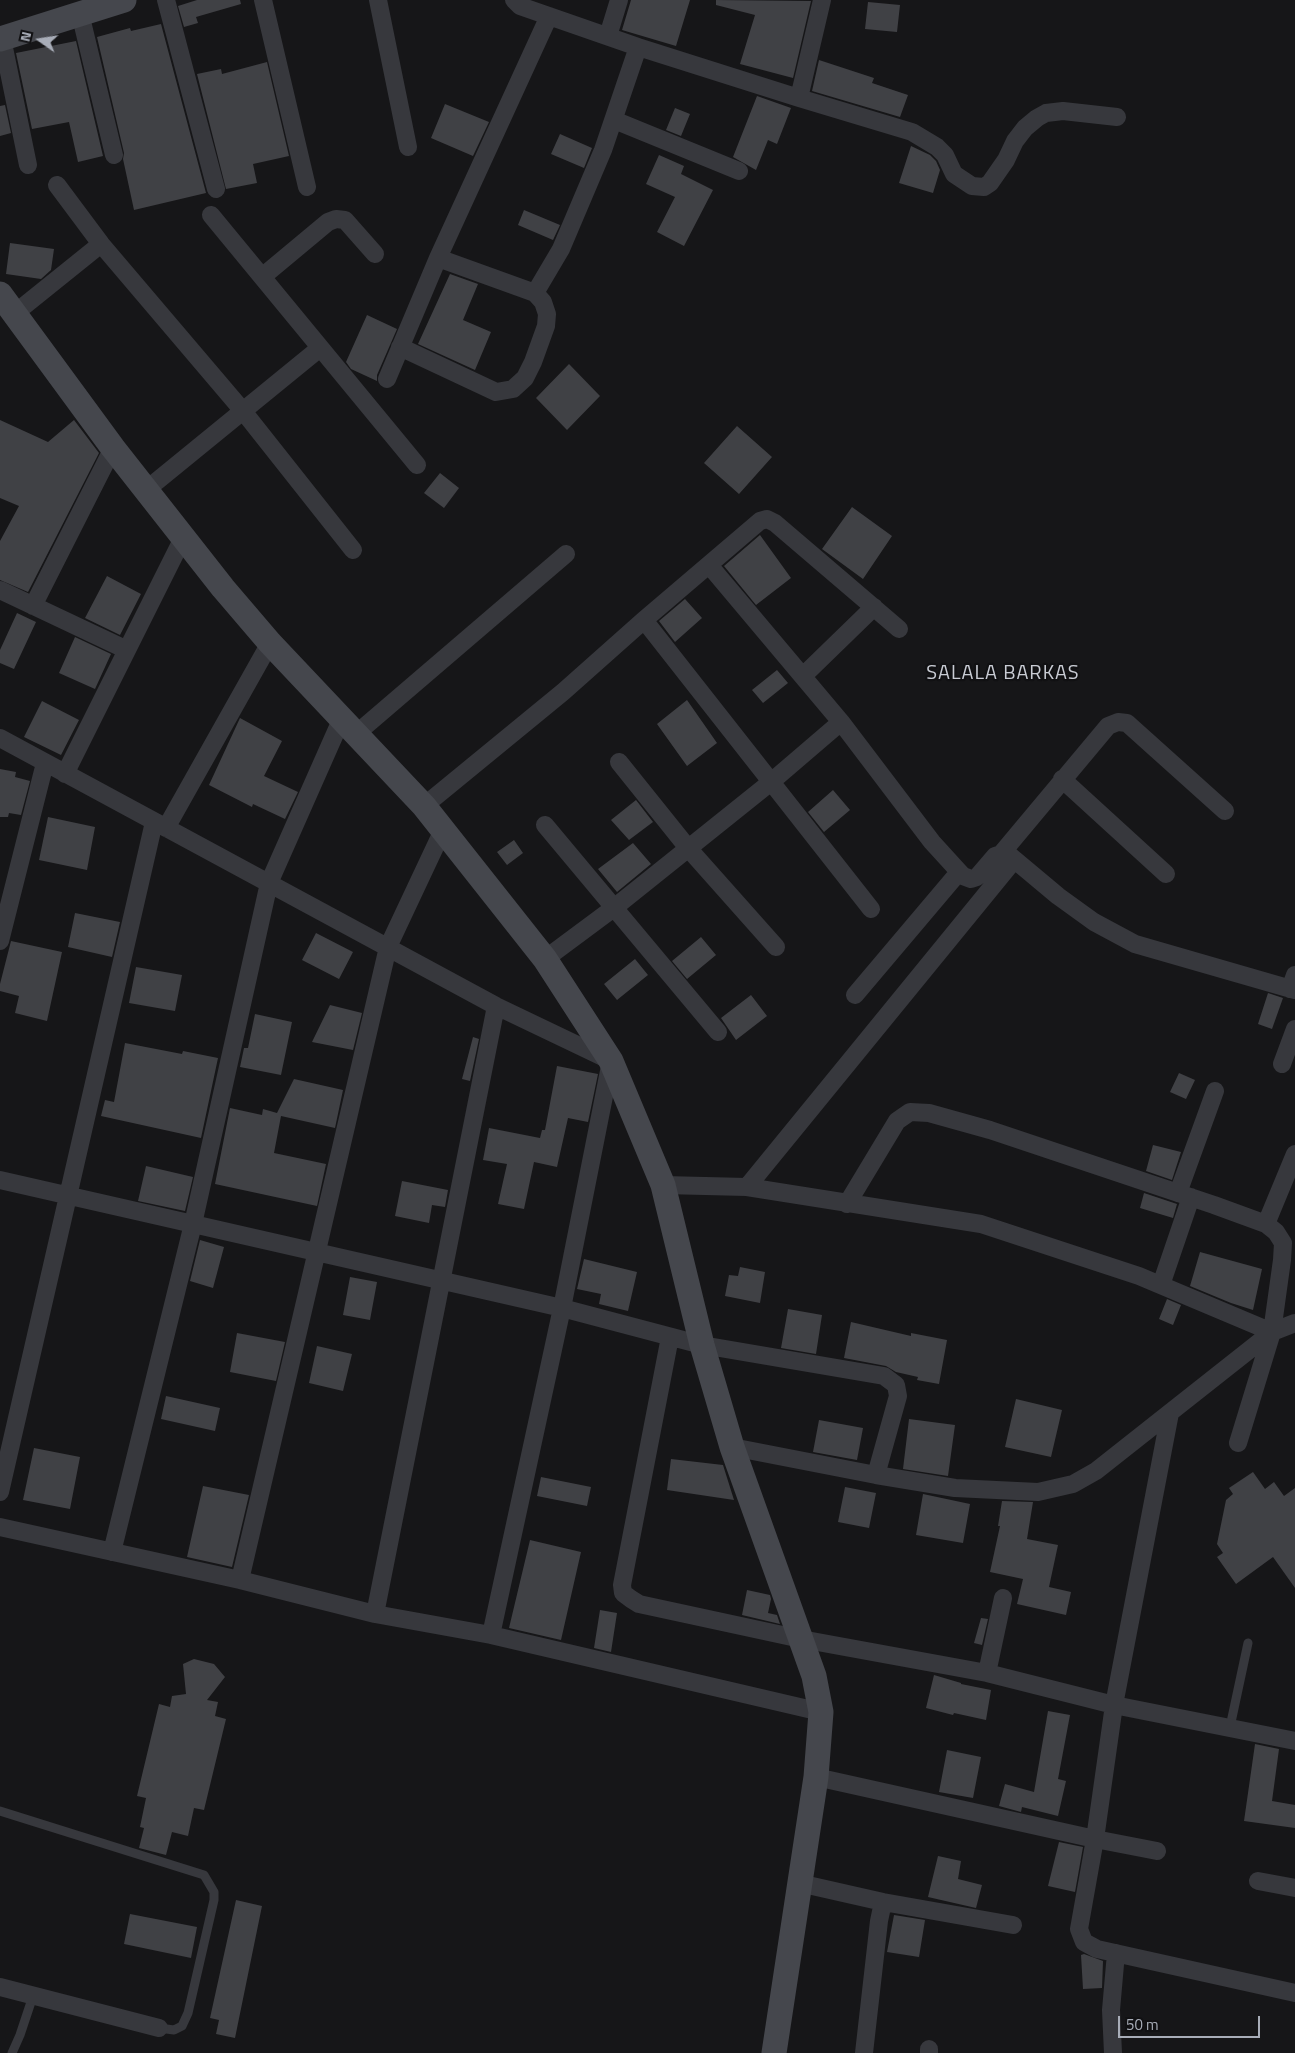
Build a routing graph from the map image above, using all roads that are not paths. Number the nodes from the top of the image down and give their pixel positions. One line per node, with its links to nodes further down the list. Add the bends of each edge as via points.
1 (124, 0): 8 (street)
2 (166, 0): 22 (street)
3 (263, 0): 21 (street)
4 (378, 0): 16 (street)
5 (514, 0): 9 (street, via 520,6)
6 (619, 0): 10 (street)
7 (822, 0): 13 (street)
8 (80, 14): 11 (street); 17 (street)
9 (549, 16): 10 (street); 26 (street)
10 (608, 36): 12 (street)
11 (1, 39): 18 (street)
12 (638, 47): 13 (street); 15 (street)
13 (798, 98): 14 (street, via 912,132 938,146 954,174 963,182 984,187 990,184 1025,128 1046,113)
14 (1117, 117)
15 (614, 120): 19 (street); 28 (street, via 561,249)
16 (408, 147)
17 (114, 155)
18 (28, 165)
19 (738, 171)
20 (57, 185): 24 (street)
21 (308, 187)
22 (216, 189)
23 (211, 215): 27 (street)
24 (100, 244): 30 (street); 34 (street)
25 (375, 254): 27 (street, via 345,220 336,219 328,222)
26 (438, 258): 28 (street); 31 (street)
27 (262, 277): 32 (street)
28 (535, 293): 31 (street, via 547,314 546,326 525,378 513,389 496,392)
29 (0, 294): 30 (street)
30 (14, 314): 35 (street)
31 (400, 347): 33 (street)
32 (320, 348): 34 (street); 36 (street)
33 (387, 379)
34 (243, 411): 37 (street); 39 (street)
35 (113, 448): 37 (street); 43 (street)
36 (417, 465)
37 (146, 490): 38 (street)
38 (184, 538): 47 (street); 48 (street)
39 (354, 550)
40 (566, 554): 51 (street)
41 (709, 565): 44 (street, via 760,521 767,519); 45 (street); 49 (street)
42 (0, 590): 43 (street)
43 (33, 606): 48 (street)
44 (874, 606): 46 (street); 49 (street)
45 (644, 620): 57 (street); 58 (street, via 563,692)
46 (900, 628)
47 (270, 643): 51 (street); 61 (street)
48 (127, 650): 55 (street)
49 (803, 676): 50 (street)
50 (841, 722): 57 (street); 65 (street, via 932,842)
51 (349, 726): 58 (street); 68 (street)
52 (0, 738): 54 (street)
53 (619, 762): 63 (street)
54 (45, 763): 55 (street); 67 (street)
55 (65, 774): 61 (street)
56 (1062, 779): 59 (street, via 1108,726 1127,723); 64 (street); 66 (street)
57 (772, 782): 63 (street); 70 (street)
58 (424, 806): 62 (street)
59 (1225, 811)
60 (545, 824): 69 (street)
61 (160, 825): 68 (street); 88 (street)
62 (443, 830): 72 (street); 74 (street)
63 (688, 848): 69 (street); 73 (street)
64 (1008, 857): 65 (street, via 994,856 977,877 971,879); 75 (street, via 1094,922 1136,944); 86 (street)
65 (959, 872): 76 (street)
66 (1166, 874)
67 (7, 882): 71 (street)
68 (269, 883): 72 (street); 90 (street)
69 (614, 907): 74 (street); 79 (street)
70 (871, 909)
71 (0, 941)
72 (388, 947): 77 (street); 92 (street)
73 (776, 947)
74 (545, 959): 80 (street)
75 (1293, 985)
76 (854, 995)
77 (496, 1006): 80 (street); 93 (street)
78 (1295, 1029): 81 (street)
79 (718, 1032)
80 (611, 1062): 85 (street); 95 (street)
81 (1282, 1064)
82 (1215, 1091): 87 (street)
83 (1295, 1154): 91 (street)
84 (0, 1180): 88 (street)
85 (663, 1185): 86 (street); 99 (street)
86 (747, 1187): 89 (street)
87 (1185, 1195): 89 (street, via 990,1130 929,1113 910,1112 897,1121); 91 (street); 94 (street)
88 (68, 1196): 90 (street); 104 (street)
89 (847, 1204): 94 (street, via 981,1224)
90 (193, 1224): 92 (street); 106 (street)
91 (1266, 1224): 97 (street, via 1283,1243)
92 (315, 1252): 93 (street); 107 (street)
93 (440, 1280): 95 (street); 109 (street)
94 (1161, 1285): 97 (street)
95 (562, 1308): 98 (street); 110 (street)
96 (1295, 1323): 97 (street)
97 (1272, 1332): 100 (street); 101 (street)
98 (670, 1337): 99 (street); 111 (street, via 623,1593 640,1604)
99 (702, 1345): 102 (street); 103 (street, via 884,1376 891,1380 896,1385 898,1396)
100 (1170, 1413): 103 (street, via 1096,1471 1073,1484 1038,1492 955,1488); 114 (street)
101 (1238, 1443)
102 (732, 1447): 103 (street); 111 (street)
103 (876, 1475)
104 (0, 1492)
105 (0, 1527): 106 (street)
106 (112, 1552): 107 (street)
107 (240, 1580): 109 (street)
108 (1003, 1598): 113 (street)
109 (375, 1614): 110 (street)
110 (491, 1635): 115 (street)
111 (801, 1639): 113 (street); 115 (street, via 814,1676)
112 (1248, 1643): 116 (lane)
113 (987, 1672): 114 (street)
114 (1114, 1705): 116 (street); 120 (street)
115 (821, 1712): 118 (street)
116 (1230, 1727): 117 (street)
117 (1295, 1741)
118 (816, 1777): 120 (street); 123 (street)
119 (0, 1811): 131 (lane, via 204,1875 214,1892 214,1900 188,2014 182,2026 174,2030)
120 (1095, 1840): 121 (street); 127 (street, via 1080,1929 1084,1942)
121 (1158, 1851)
122 (1258, 1881): 124 (street)
123 (799, 1883): 125 (street); 133 (street)
124 (1295, 1888)
125 (884, 1902): 126 (street); 134 (street)
126 (1013, 1925)
127 (1116, 1953): 129 (street); 135 (street, via 1111,2010)
128 (0, 1987): 130 (street)
129 (1295, 1993)
130 (32, 1996): 131 (street); 132 (lane)
131 (159, 2028)
132 (12, 2053)
133 (774, 2053)
134 (864, 2053)
135 (1113, 2053)

